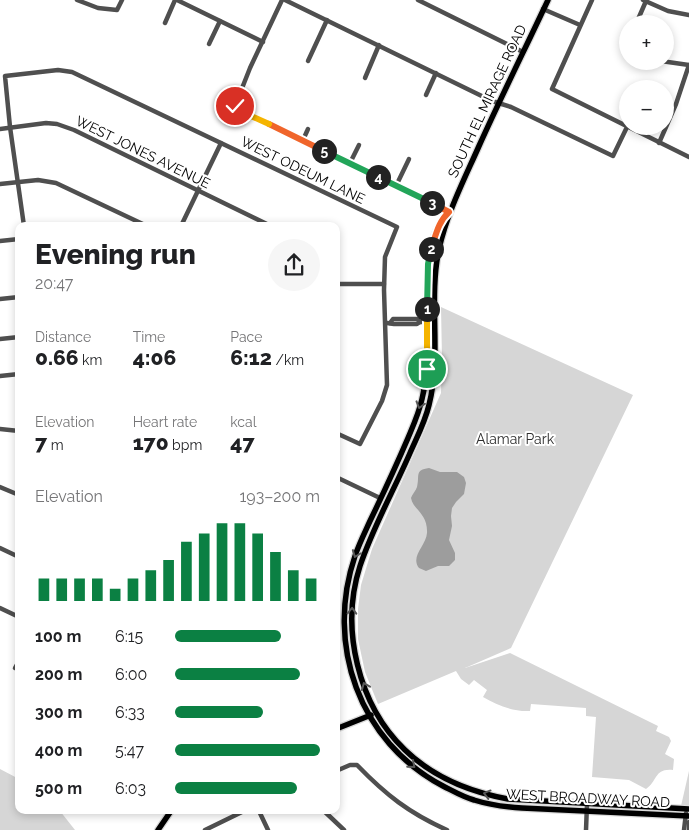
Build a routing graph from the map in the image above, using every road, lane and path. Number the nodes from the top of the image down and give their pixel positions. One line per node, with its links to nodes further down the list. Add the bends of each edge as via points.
1 (77, 0): 2 (street, via 98,8 117,10)
2 (122, 0)
3 (176, 0): 15 (street); 16 (street)
4 (284, 0): 14 (street); 18 (street)
5 (418, 0): 10 (street)
6 (434, 0): 10 (street)
7 (548, 0): 11 (main road, SOUTH EL MIRAGE ROAD)
8 (592, 0): 17 (street)
9 (644, 1): 12 (street); 13 (street)
10 (430, 6): 21 (street)
11 (544, 9): 17 (street); 21 (main road, SOUTH EL MIRAGE ROAD)
12 (639, 15)
13 (689, 15)
14 (327, 20): 20 (street); 22 (street)
15 (220, 21): 18 (street); 19 (street)
16 (165, 23)
17 (580, 25): 29 (street, via 552,90)
18 (263, 42): 35 (street, via 235,106)
19 (209, 44)
20 (379, 46): 25 (street); 26 (street)
21 (523, 52): 28 (main road, SOUTH EL MIRAGE ROAD)
22 (308, 61)
23 (674, 63): 24 (street)
24 (689, 65): 36 (street)
25 (436, 73): 27 (street); 28 (street)
26 (365, 78)
27 (426, 94)
28 (500, 102): 33 (street, via 613,156); 46 (main road, SOUTH EL MIRAGE ROAD)
29 (619, 123)
30 (10, 127): 31 (street, WEST JONES AVENUE); 37 (street, WEST ODEUM LANE, via 5,76 58,70 72,72); 42 (street); 45 (street, WEST JONES AVENUE, via 57,124)
31 (0, 129)
32 (308, 129): 35 (street)
33 (623, 135)
34 (644, 135): 36 (street)
35 (303, 140): 41 (street)
36 (659, 142): 39 (street)
37 (221, 143): 45 (street); 54 (street, WEST ODEUM LANE, via 397,227 386,257)
38 (359, 145): 41 (street)
39 (689, 157)
40 (409, 159): 44 (street)
41 (350, 163): 44 (street)
42 (18, 181): 43 (street); 47 (street); 48 (street, via 56,183)
43 (0, 184)
44 (396, 186): 46 (street)
45 (198, 191): 49 (street); 50 (street, WEST JONES AVENUE)
46 (449, 212): 57 (main road, SOUTH EL MIRAGE ROAD, via 438,226 430,256); 74 (main road, SOUTH EL MIRAGE ROAD, one-way to 46, via 360,675 353,646 353,597 364,557 423,425 433,388 435,279)
47 (23, 222)
48 (139, 222)
49 (183, 222)
50 (264, 222)
51 (15, 239): 52 (street)
52 (0, 241)
53 (340, 284): 54 (street)
54 (384, 284): 58 (street)
55 (15, 297): 56 (street)
56 (0, 299)
57 (427, 322): 58 (street, via 393,319); 69 (main road, SOUTH EL MIRAGE ROAD, one-way to 69, via 427,369 422,400)
58 (388, 323): 65 (street, via 387,385 382,400 360,444)
59 (15, 337): 60 (street)
60 (0, 339)
61 (15, 374): 62 (street)
62 (0, 376)
63 (0, 429): 64 (street)
64 (15, 431)
65 (340, 435)
66 (340, 479): 69 (street)
67 (0, 486): 68 (street)
68 (15, 492)
69 (380, 498): 75 (main road, SOUTH EL MIRAGE ROAD, one-way to 75, via 355,554 344,602 346,645 352,676)
70 (0, 548): 71 (street)
71 (15, 555)
72 (0, 608): 73 (street)
73 (15, 615)
74 (376, 712): 75 (main road); 78 (main road, WEST BROADWAY ROAD, one-way to 74, via 508,799 470,790 447,780 406,751)
75 (368, 716): 76 (main road); 78 (main road, WEST BROADWAY ROAD, one-way to 78, via 416,770 473,800 522,808)
76 (340, 727)
77 (340, 770): 88 (street, via 357,765 406,809)
78 (587, 807): 83 (main road, WEST BROADWAY ROAD); 89 (street)
79 (169, 814): 84 (main road)
80 (238, 814): 85 (street)
81 (260, 814): 86 (street)
82 (327, 814): 87 (street)
83 (688, 815): 90 (street); 91 (street)
84 (158, 830)
85 (205, 830)
86 (268, 830)
87 (344, 830)
88 (447, 830)
89 (586, 830)
90 (684, 830)
91 (689, 830)

